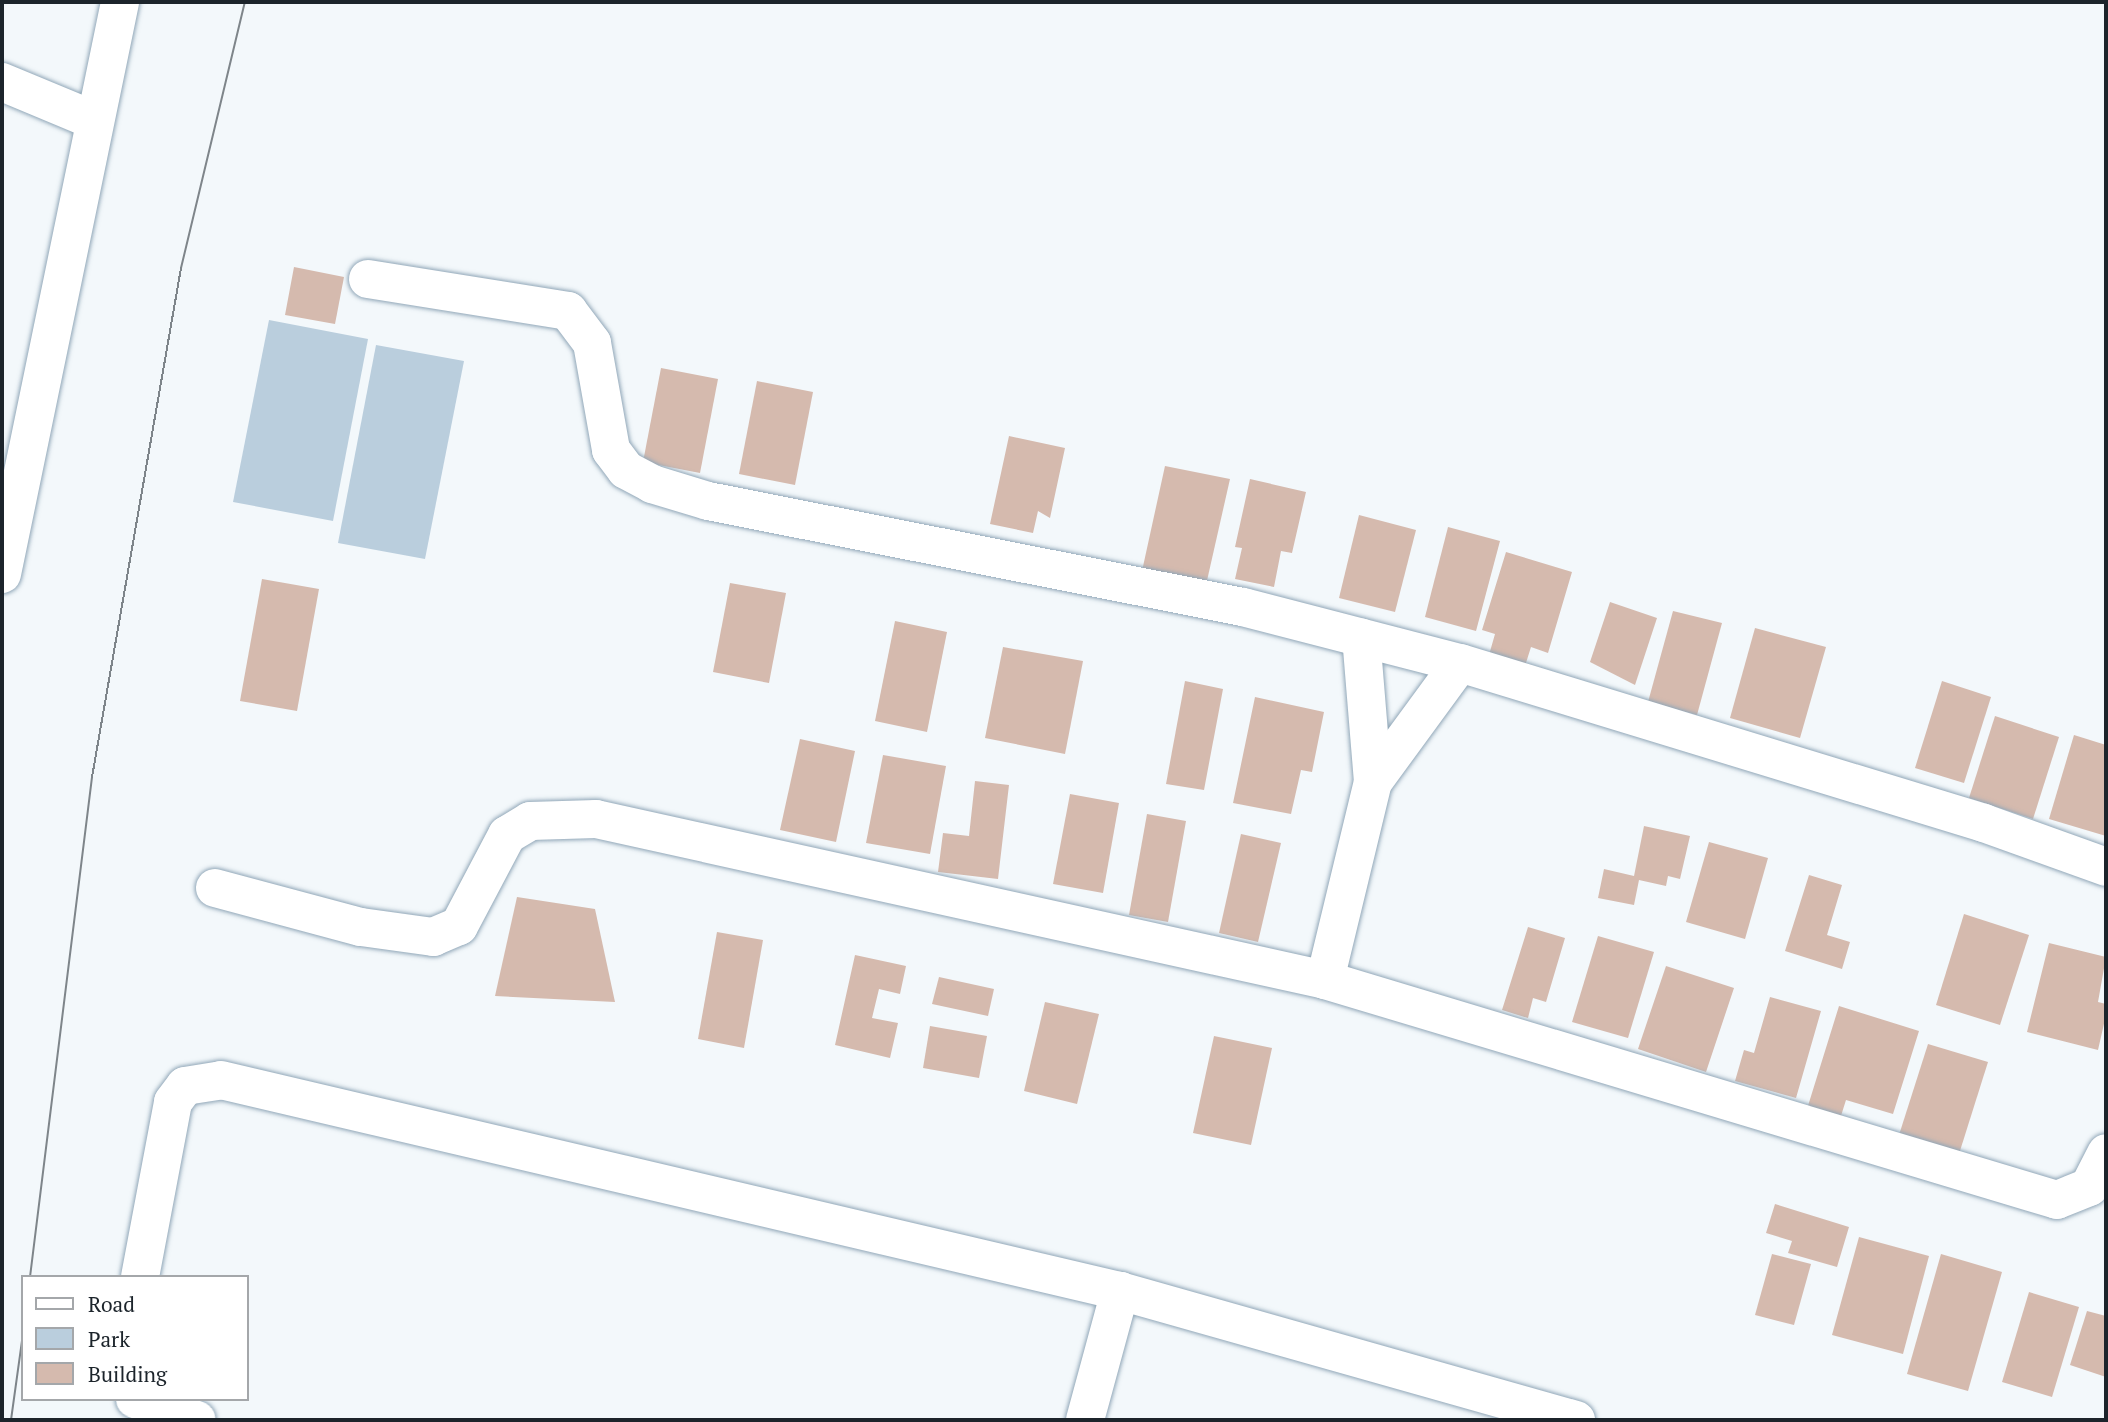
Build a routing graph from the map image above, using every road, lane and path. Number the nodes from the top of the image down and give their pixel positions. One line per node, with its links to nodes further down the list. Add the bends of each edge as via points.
1 (120, 2): 3 (street)
2 (2, 82): 3 (street)
3 (91, 119): 5 (street)
4 (368, 279): 7 (street, via 568,311 592,343 611,450 626,470 652,484 708,501 1243,607)
5 (9, 497): 6 (street)
6 (2, 575)
7 (1360, 637): 8 (street); 9 (street)
8 (1460, 663): 9 (street); 10 (street, via 1984,823)
9 (1373, 782): 12 (street)
10 (2106, 867)
11 (215, 888): 12 (street, via 361,927 433,937 459,926 507,835 530,821 563,815)
12 (1325, 980): 13 (street, via 2057,1200 2089,1186)
13 (2106, 1153)
14 (140, 1275): 15 (street, via 173,1102 185,1086 203,1078)
15 (1120, 1291): 18 (street); 19 (street)
16 (141, 1401): 17 (street)
17 (197, 1420)
18 (1085, 1420)
19 (1576, 1420)

